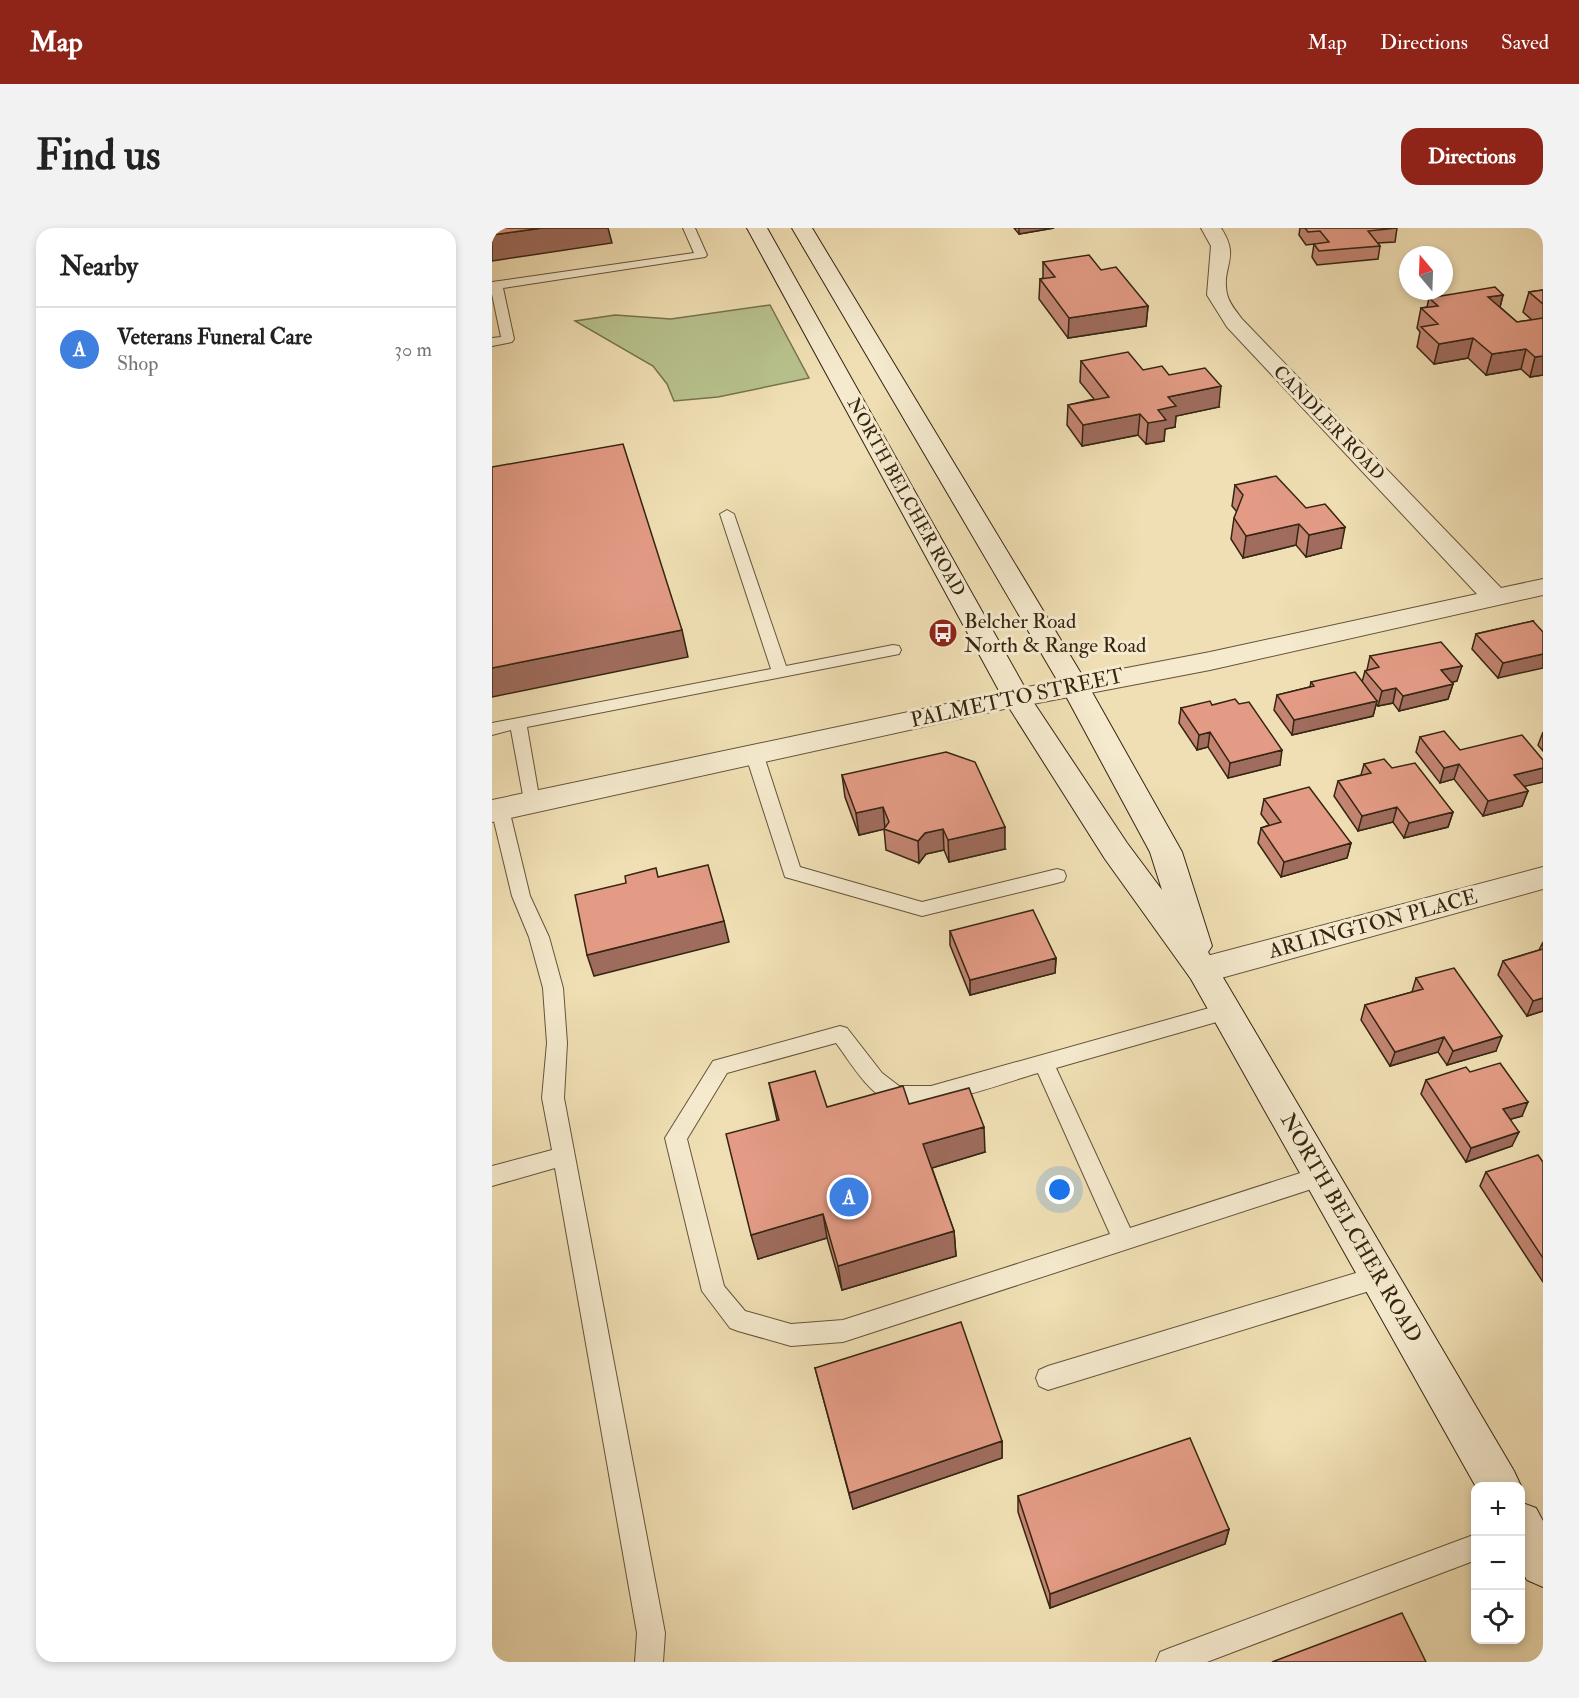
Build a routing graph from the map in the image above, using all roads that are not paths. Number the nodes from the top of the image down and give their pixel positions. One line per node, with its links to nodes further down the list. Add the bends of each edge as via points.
1 (688, 228): 5 (lane, via 701,255)
2 (757, 228): 13 (main road, NORTH BELCHER ROAD)
3 (802, 228): 12 (main road, NORTH BELCHER ROAD)
4 (1211, 228): 9 (main road, CANDLER ROAD, via 1219,238 1223,261 1216,277 1218,296 1234,323)
5 (494, 285): 6 (lane, via 508,339)
6 (492, 342)
7 (727, 514): 11 (lane)
8 (1543, 587): 9 (main road, PALMETTO STREET)
9 (1496, 598): 12 (main road, PALMETTO STREET, via 1210,662)
10 (893, 650): 11 (lane)
11 (780, 672): 14 (lane)
12 (1074, 685): 13 (main road, PALMETTO STREET); 21 (main road, NORTH BELCHER ROAD, via 1166,852)
13 (1017, 698): 16 (main road, PALMETTO STREET); 21 (main road, NORTH BELCHER ROAD, via 1116,851)
14 (518, 723): 15 (lane); 17 (lane)
15 (492, 729)
16 (754, 753): 17 (main road, PALMETTO STREET); 19 (lane, via 792,872 922,909)
17 (531, 802): 18 (main road, PALMETTO STREET)
18 (496, 810): 24 (lane, via 553,988 557,1043 553,1098)
19 (1057, 876)
20 (1543, 878): 21 (main road, ARLINGTON PLACE)
21 (1203, 970): 22 (main road, NORTH BELCHER ROAD)
22 (1227, 1011): 23 (lane); 26 (main road, NORTH BELCHER ROAD)
23 (1044, 1064): 27 (lane); 27 (lane, via 931,1095 895,1095 874,1079 840,1034 720,1067 676,1138 714,1291 738,1320 790,1335 843,1330)
24 (563, 1156): 25 (lane); 32 (lane, via 651,1633)
25 (492, 1176)
26 (1322, 1176): 27 (lane); 28 (main road, NORTH BELCHER ROAD)
27 (1124, 1240)
28 (1379, 1276): 29 (lane); 30 (main road, NORTH BELCHER ROAD)
29 (1048, 1378)
30 (1497, 1482)
31 (1471, 1549): 33 (lane)
32 (649, 1662)
33 (1170, 1662)

